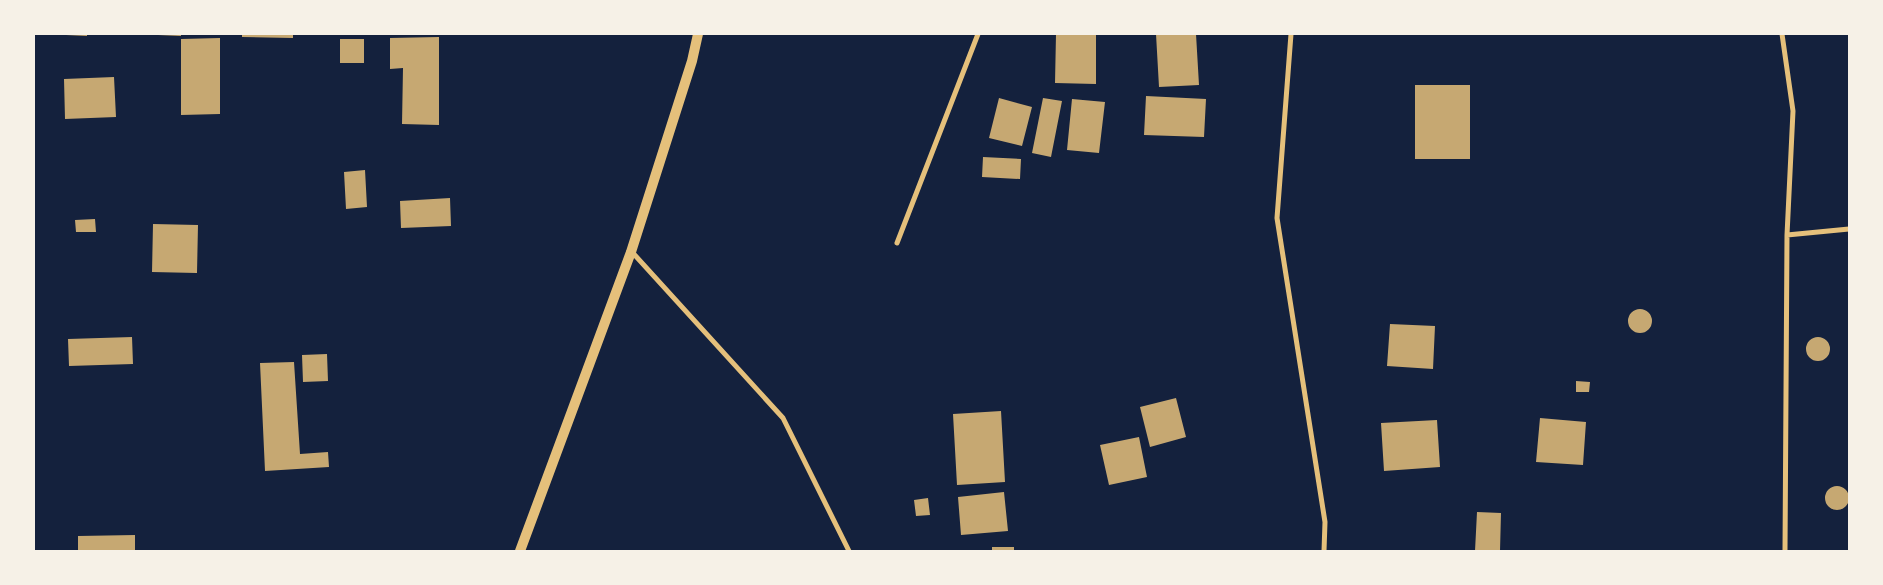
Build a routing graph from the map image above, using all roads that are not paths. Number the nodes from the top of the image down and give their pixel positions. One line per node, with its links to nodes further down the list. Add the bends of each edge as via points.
1 (698, 34): 8 (main road)
2 (978, 34): 7 (street)
3 (1291, 34): 11 (street, via 1277,218 1324,522)
4 (1782, 34): 6 (street, via 1793,111)
5 (1849, 229): 6 (street)
6 (1787, 235): 12 (street)
7 (897, 243)
8 (631, 252): 9 (main road); 10 (street, via 783,418)
9 (520, 551)
10 (849, 551)
11 (1324, 551)
12 (1785, 551)

